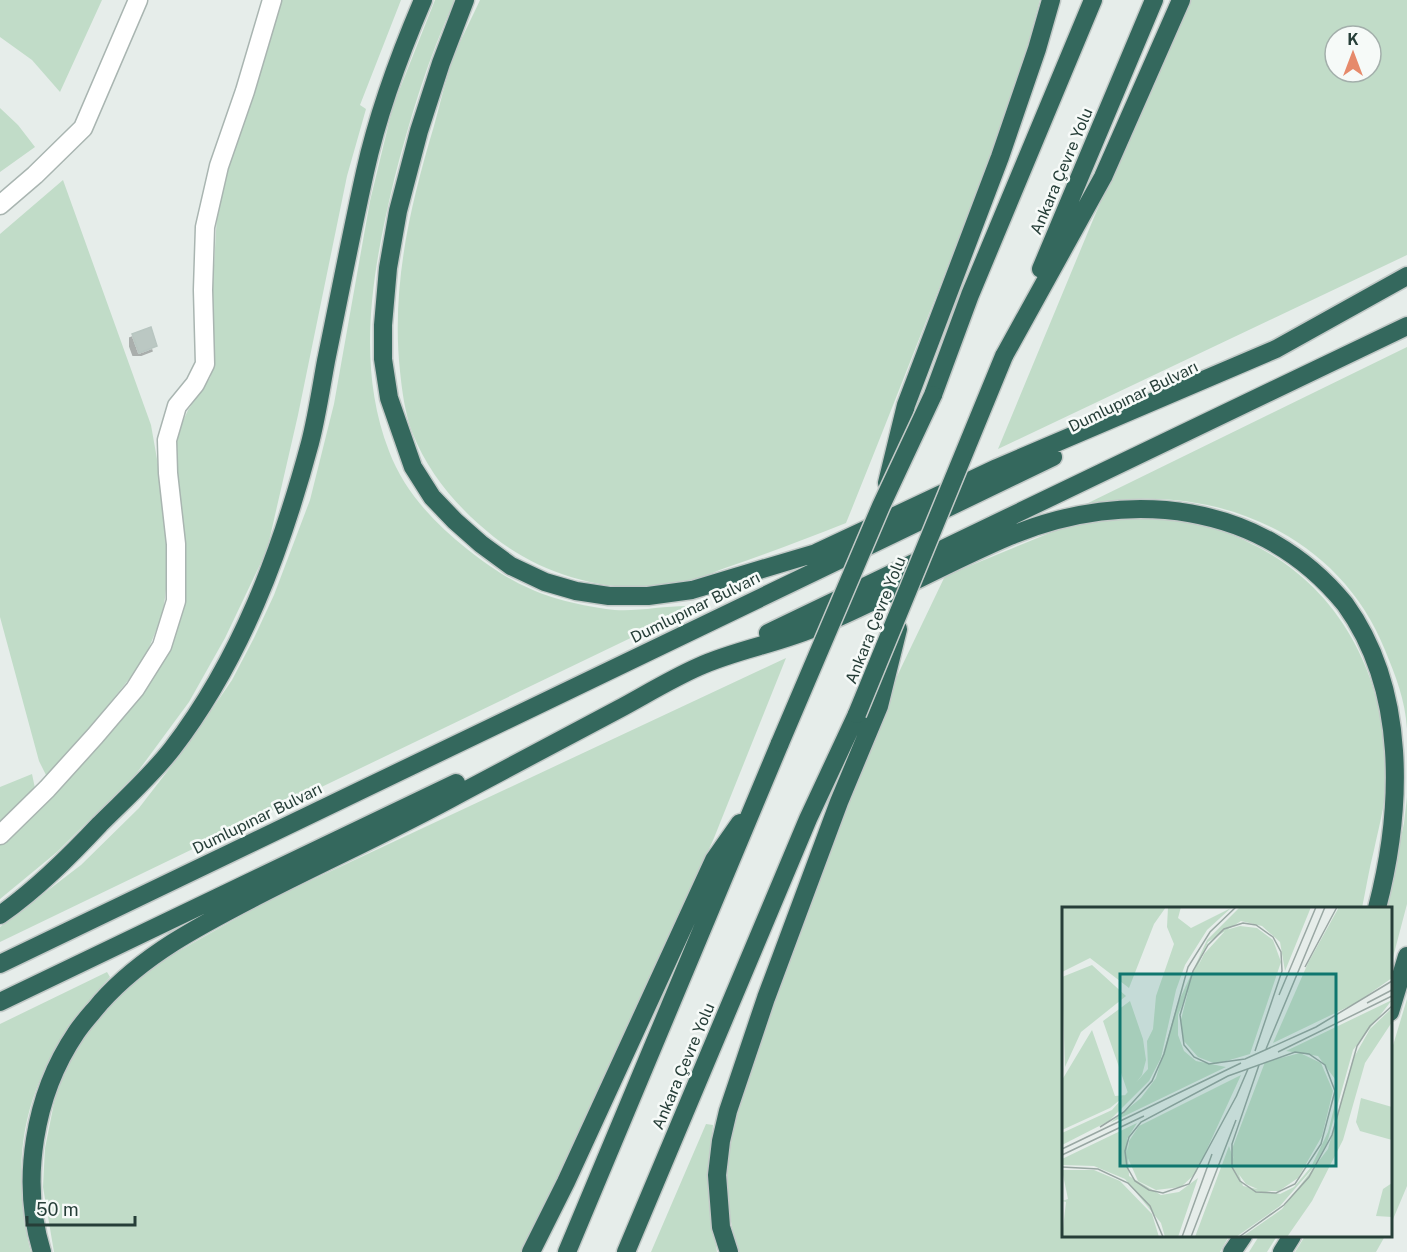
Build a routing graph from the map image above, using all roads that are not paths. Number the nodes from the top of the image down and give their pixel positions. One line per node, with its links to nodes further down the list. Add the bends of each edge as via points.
1 (138, 0): 9 (street, via 83,128)
2 (272, 0): 19 (street, via 219,166 205,227 205,364 177,406 167,440 176,544 176,601 162,646 135,689 95,736)
3 (423, 0): 21 (highway, via 387,90 365,170 299,480 280,543 250,615 205,700 171,750 79,845 24,898)
4 (465, 0): 13 (highway, via 426,108 398,212 387,268 383,359 389,398 403,438 414,467 432,496 481,544 511,566 545,582 609,596 648,596 693,590 816,553 988,472)
5 (1051, 0): 15 (highway, bridge, via 999,157 906,405)
6 (1093, 0): 15 (highway, Ankara Çevre Yolu, bridge, via 970,295 933,395)
7 (1154, 0): 14 (highway, Ankara Çevre Yolu)
8 (1181, 0): 14 (highway, via 1103,177)
9 (0, 205)
10 (1407, 276): 13 (highway)
11 (1407, 286): 13 (highway, Dumlupınar Bulvarı)
12 (1407, 326): 17 (highway)
13 (1276, 349): 23 (highway, Dumlupınar Bulvarı)
14 (1004, 356): 16 (highway, Ankara Çevre Yolu, bridge)
15 (881, 506): 18 (highway, Ankara Çevre Yolu, bridge)
16 (906, 595): 31 (highway, Ankara Çevre Yolu, bridge); 32 (highway, bridge, via 879,706 758,1020 728,1111 717,1175 721,1227)
17 (700, 666): 20 (highway, via 817,627 1014,534 1061,519 1140,508 1199,513 1233,523 1307,565 1335,592 1357,618 1388,685 1396,719 1398,767 1394,819); 24 (highway); 28 (highway, via 422,815 206,922 135,969 76,1032 45,1101 37,1128 32,1181 35,1228)
18 (762, 792): 29 (highway, via 714,860); 30 (highway, Ankara Çevre Yolu)
19 (0, 835)
20 (1377, 907)
21 (0, 915)
22 (1407, 956): 25 (highway)
23 (0, 964)
24 (0, 1002)
25 (1392, 1005)
26 (1242, 1237): 33 (highway)
27 (1291, 1237): 34 (highway)
28 (42, 1252)
29 (531, 1252)
30 (567, 1252)
31 (626, 1252)
32 (729, 1252)
33 (1232, 1252)
34 (1282, 1252)

